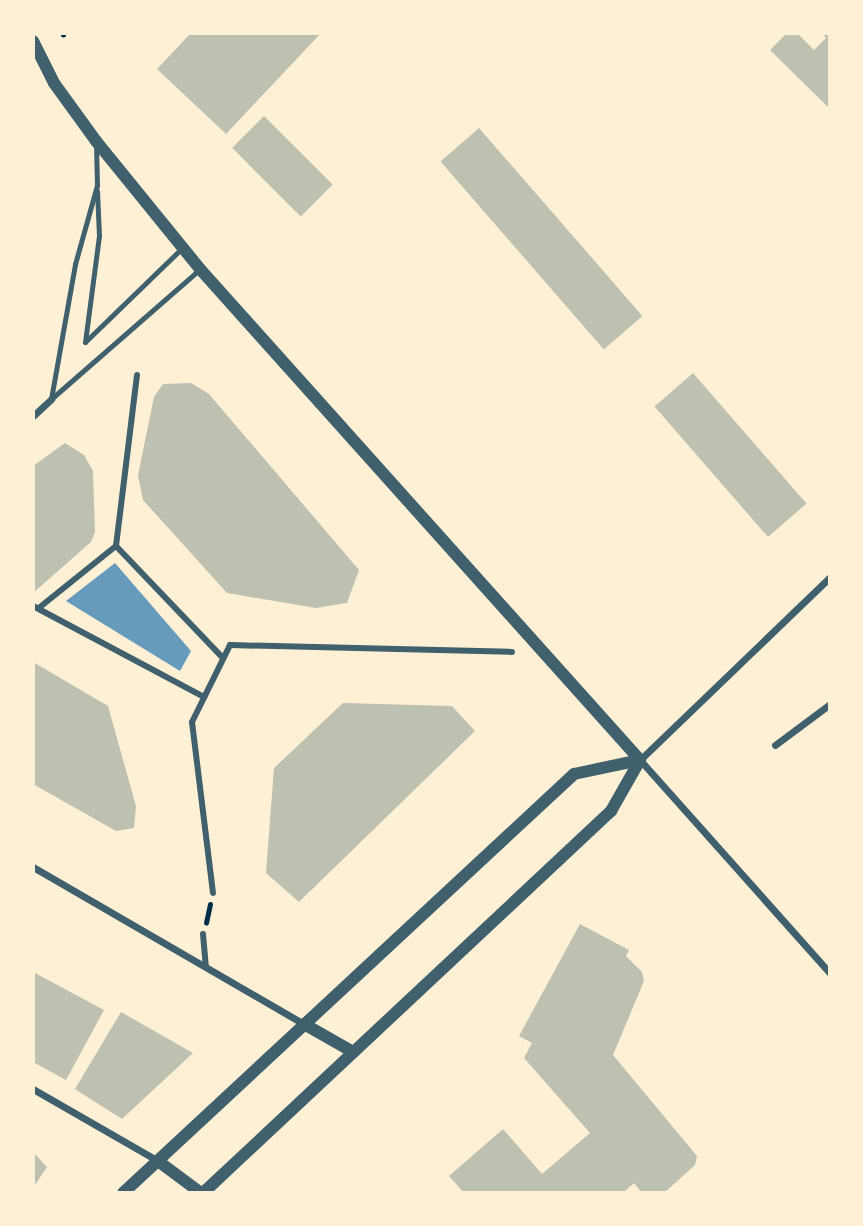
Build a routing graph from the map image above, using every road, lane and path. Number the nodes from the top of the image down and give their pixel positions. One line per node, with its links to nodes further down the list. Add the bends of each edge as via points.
1 (33, 41): 3 (street)
2 (33, 64): 3 (street)
3 (54, 83): 4 (street)
4 (96, 141): 5 (lane); 6 (street)
5 (97, 185): 6 (lane, via 99,236 85,342); 9 (lane, via 75,264)
6 (183, 247): 7 (street)
7 (200, 269): 9 (lane); 19 (street)
8 (137, 375): 11 (street)
9 (51, 399): 10 (street)
10 (33, 416)
11 (116, 546): 13 (street); 15 (street)
12 (830, 578): 19 (street)
13 (37, 606): 16 (street)
14 (512, 652): 15 (street, via 230,645)
15 (223, 658): 16 (street)
16 (204, 697): 21 (street, via 192,722)
17 (830, 704): 18 (street)
18 (775, 745)
19 (640, 760): 24 (street); 25 (street, via 573,774); 26 (street, via 611,811)
20 (33, 867): 23 (street)
21 (213, 893): 22 (path)
22 (203, 934): 23 (street)
23 (206, 967): 25 (street)
24 (830, 973)
25 (304, 1024): 26 (street); 28 (street)
26 (354, 1052): 30 (street)
27 (33, 1089): 28 (street)
28 (158, 1161): 29 (street); 30 (street)
29 (123, 1193)
30 (202, 1193)

